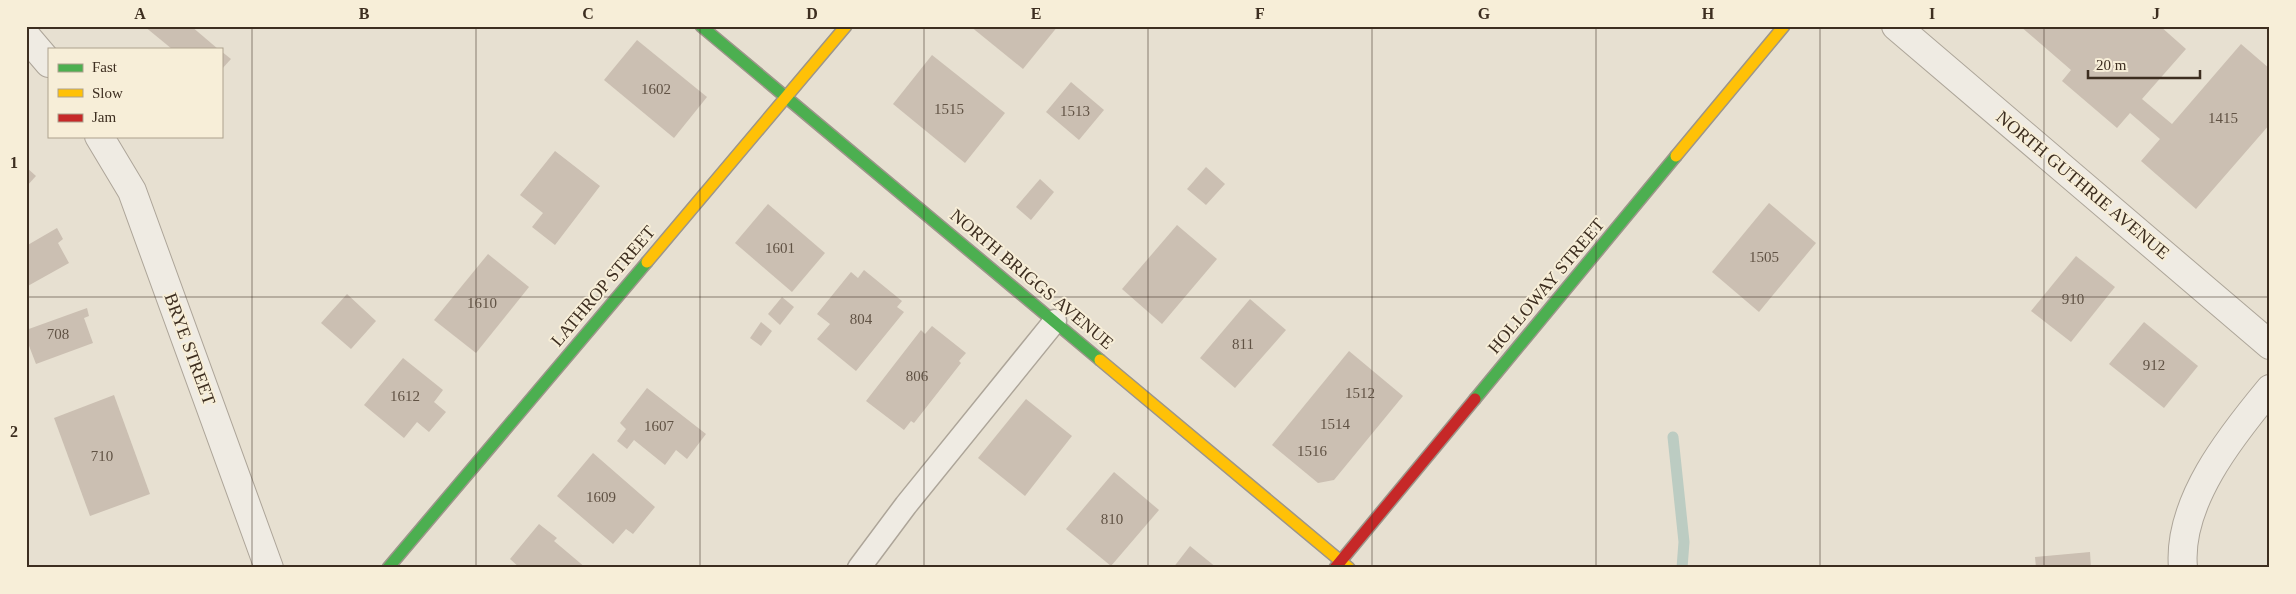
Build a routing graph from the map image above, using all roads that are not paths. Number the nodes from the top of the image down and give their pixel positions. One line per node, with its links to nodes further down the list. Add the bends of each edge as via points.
1 (701, 26): 7 (street, NORTH BRIGGS AVENUE)
2 (846, 26): 7 (street, LATHROP STREET)
3 (1784, 26): 12 (street, HOLLOWAY STREET)
4 (1896, 26): 10 (street, NORTH GUTHRIE AVENUE)
5 (26, 36): 6 (street)
6 (48, 62)
7 (786, 97): 9 (street, NORTH BRIGGS AVENUE); 14 (street, LATHROP STREET)
8 (100, 138): 13 (street, BRYE STREET, via 132,191)
9 (1055, 321): 12 (street, NORTH BRIGGS AVENUE); 15 (lane)
10 (2270, 345)
11 (2270, 389): 16 (street, via 2233,434 2196,498 2186,532)
12 (1341, 565)
13 (269, 568)
14 (388, 568)
15 (859, 568)
16 (2183, 568)

